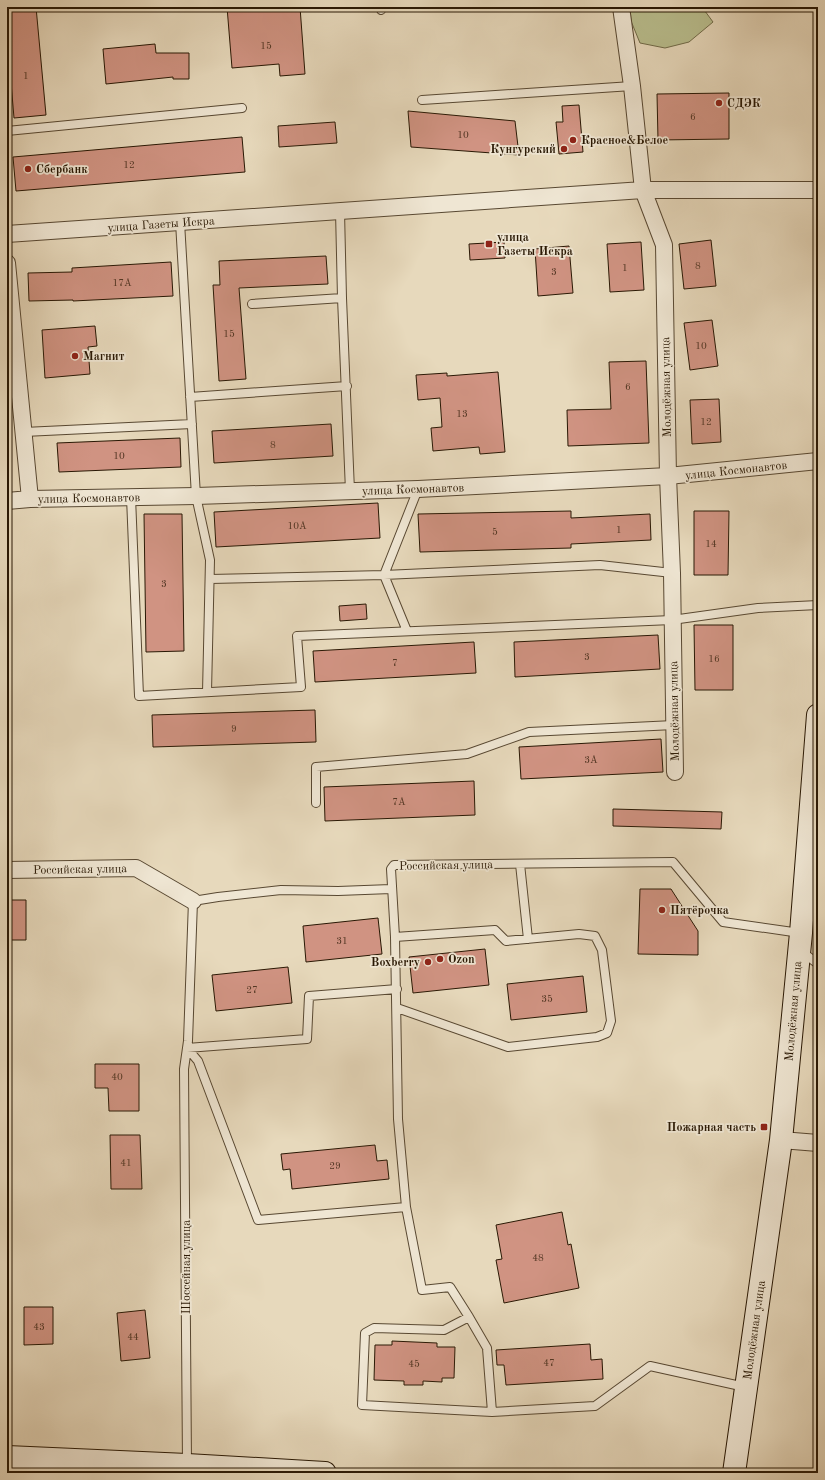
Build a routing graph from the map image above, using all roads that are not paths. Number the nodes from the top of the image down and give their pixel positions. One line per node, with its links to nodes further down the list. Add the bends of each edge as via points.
1 (621, 7): 2 (street, Молодёжная улица)
2 (632, 86): 3 (lane); 6 (street, Молодёжная улица)
3 (422, 100)
4 (242, 108): 5 (lane)
5 (7, 131)
6 (643, 190): 7 (street, улица Газеты Искра); 8 (street, улица Газеты Искра); 19 (street, Молодёжная улица, via 664,245)
7 (818, 190)
8 (340, 211): 9 (street, улица Газеты Искра); 12 (lane)
9 (180, 222): 10 (street, улица Газеты Искра); 15 (lane)
10 (7, 234)
11 (7, 263): 17 (street)
12 (342, 298): 13 (lane); 14 (lane)
13 (252, 304)
14 (346, 386): 15 (lane); 21 (lane)
15 (190, 397): 16 (lane)
16 (192, 424): 17 (lane); 22 (lane)
17 (24, 432): 24 (street)
18 (818, 462): 19 (street, улица Космонавтов)
19 (668, 476): 20 (street, улица Космонавтов); 26 (street, Молодёжная улица)
20 (418, 489): 21 (street, улица Космонавтов); 27 (lane)
21 (350, 491): 22 (street, улица Космонавтов)
22 (196, 496): 23 (street, улица Космонавтов); 28 (lane, via 210,560)
23 (130, 497): 24 (street, улица Космонавтов); 32 (lane, via 139,696)
24 (30, 499): 25 (street, улица Космонавтов)
25 (7, 501)
26 (672, 573): 27 (lane, via 600,565); 30 (street, Молодёжная улица)
27 (384, 575): 28 (lane); 31 (lane)
28 (210, 579): 32 (lane)
29 (818, 605): 30 (lane, via 758,608)
30 (672, 620): 31 (lane); 34 (street, Молодёжная улица)
31 (407, 631): 32 (lane, via 297,636 301,687)
32 (207, 692)
33 (818, 715): 43 (street, Молодёжная улица)
34 (674, 724): 35 (street, Молодёжная улица); 36 (lane, via 529,732 467,754 316,767)
35 (675, 772)
36 (316, 803)
37 (520, 864): 39 (lane, Российская улица, via 394,865 391,869); 42 (lane); 43 (lane, Российская улица, via 674,862 723,922)
38 (7, 870): 40 (street, Российская улица, via 136,868)
39 (391, 890): 40 (lane, via 281,890); 41 (lane, Российская улица)
40 (193, 901): 47 (lane, Шоссейная улица)
41 (395, 937): 42 (lane, via 494,930 506,941); 45 (lane, Российская улица)
42 (528, 939): 46 (lane, via 579,934 595,936 602,950 611,1021 607,1033 597,1037 508,1047)
43 (800, 941): 44 (lane); 48 (street, Молодёжная улица)
44 (818, 964)
45 (397, 990): 46 (lane, Российская улица); 47 (lane, via 309,996 307,1039)
46 (397, 1008): 50 (lane, Российская улица, via 398,1119)
47 (187, 1048): 50 (lane, via 198,1061 258,1220); 55 (lane, Шоссейная улица, via 184,1069)
48 (781, 1140): 49 (street); 52 (street, Молодёжная улица)
49 (818, 1142)
50 (406, 1207): 51 (lane, Российская улица, via 422,1290 450,1287)
51 (469, 1317): 53 (lane, via 487,1348); 53 (lane, via 444,1330 374,1328 365,1334 362,1405)
52 (746, 1387): 53 (lane, via 650,1366 595,1406); 58 (street, Молодёжная улица)
53 (492, 1412)
54 (7, 1457): 56 (street)
55 (187, 1465): 56 (street); 57 (street)
56 (148, 1468)
57 (325, 1473)
58 (734, 1473)

